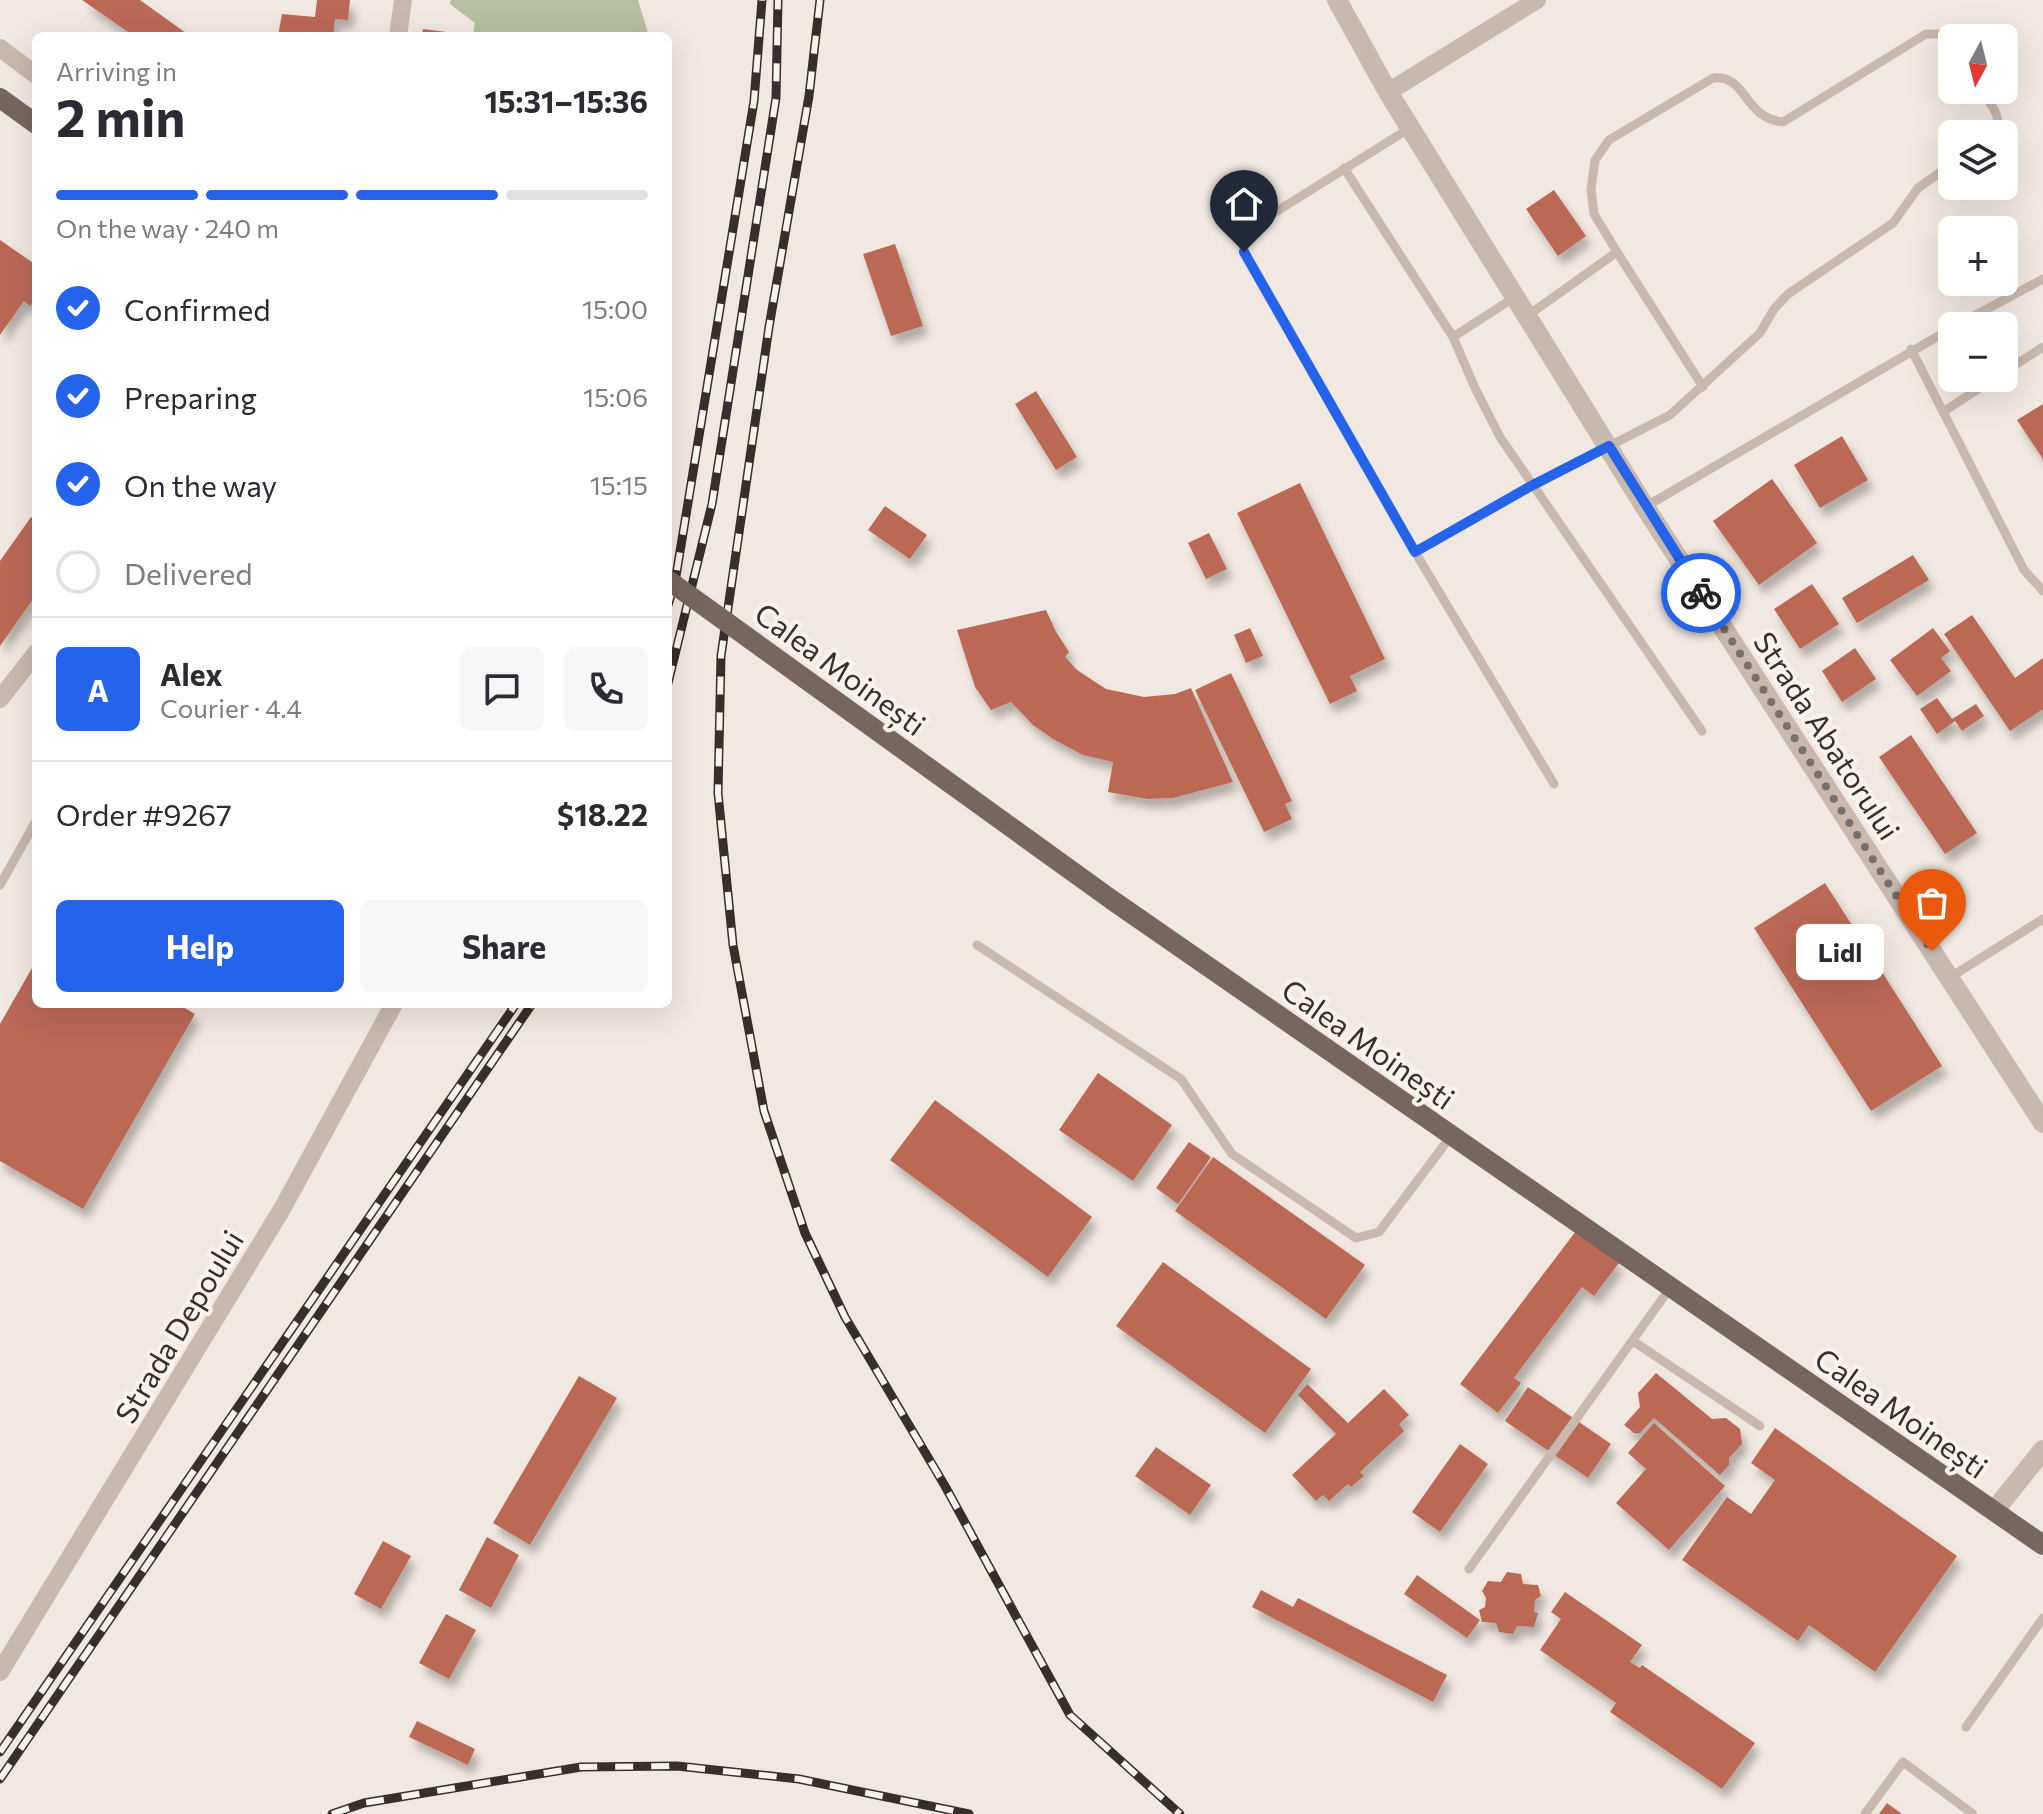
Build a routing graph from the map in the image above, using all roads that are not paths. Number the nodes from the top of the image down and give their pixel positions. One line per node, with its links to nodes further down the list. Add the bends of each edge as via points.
1 (403, 0): 4 (street)
2 (1337, 0): 8 (street, Strada Abatorului)
3 (1537, 0): 8 (street)
4 (399, 32)
5 (1938, 34): 14 (lane, via 1926,34 1783,122 1760,115 1723,76 1609,140 1595,160 1591,189 1594,214)
6 (0, 48): 7 (street)
7 (32, 72)
8 (1388, 92): 11 (street, Strada Abatorului)
9 (0, 98): 10 (main road)
10 (32, 121)
11 (1410, 128): 12 (lane); 16 (street, Strada Abatorului)
12 (1344, 168): 20 (lane); 30 (lane, via 1250,228 1242,238 1244,252)
13 (1938, 174): 24 (lane, via 1918,188 1893,223 1788,294 1760,333)
14 (1617, 252): 18 (lane); 24 (lane)
15 (2043, 279): 17 (lane)
16 (1515, 297): 18 (street, Strada Abatorului); 20 (lane)
17 (1982, 312)
18 (1527, 316): 27 (street, Strada Abatorului)
19 (1938, 335): 22 (lane)
20 (1453, 337): 28 (lane, via 1500,437)
21 (2043, 347): 23 (lane)
22 (1911, 349): 26 (lane); 29 (lane)
23 (2018, 363)
24 (1703, 387): 27 (lane, via 1670,415)
25 (1974, 392): 26 (lane)
26 (1943, 412): 32 (lane, via 2024,570)
27 (1609, 446): 28 (lane); 29 (street, Strada Abatorului)
28 (1531, 486): 30 (lane); 35 (lane)
29 (1645, 507): 41 (street, Strada Abatorului)
30 (1415, 552): 36 (lane)
31 (672, 583): 44 (main road, Calea Moinești, bridge)
32 (2043, 591)
33 (32, 658): 34 (street)
34 (0, 699)
35 (1702, 731)
36 (1554, 784)
37 (32, 828): 38 (lane)
38 (0, 885)
39 (2043, 919): 41 (lane)
40 (977, 945): 44 (lane, via 1181,1079 1232,1154 1356,1238 1379,1232)
41 (1949, 978): 43 (street, Strada Abatorului)
42 (392, 1008): 53 (street, Strada Depoului, via 282,1209)
43 (2043, 1123)
44 (1451, 1136): 45 (main road, Calea Moinești)
45 (1670, 1288): 46 (lane); 49 (main road, Calea Moinești)
46 (1633, 1341): 47 (lane); 51 (lane)
47 (1760, 1426)
48 (2043, 1450): 49 (street)
49 (1994, 1511): 50 (main road, Calea Moinești)
50 (2043, 1545)
51 (1469, 1569)
52 (2043, 1618): 54 (lane)
53 (0, 1672)
54 (1966, 1727)
55 (1865, 1814): 56 (lane, via 1903,1762)
56 (1973, 1814)

